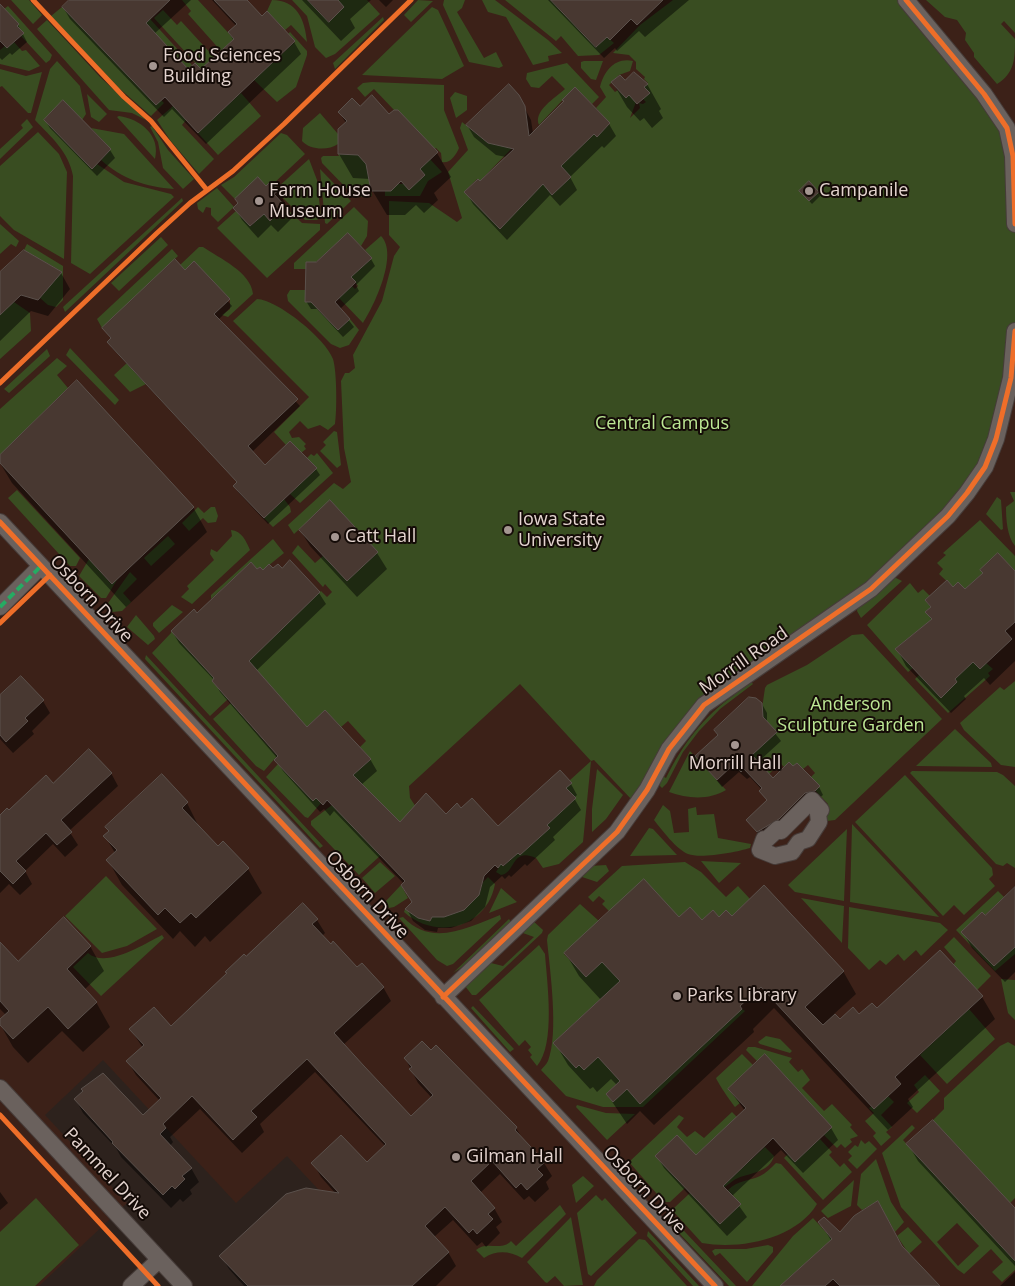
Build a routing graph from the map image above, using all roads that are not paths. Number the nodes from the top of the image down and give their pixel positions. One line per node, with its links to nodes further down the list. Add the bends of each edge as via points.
1 (906, 0): 2 (street, via 1001,117 1010,137)
2 (1014, 173): 3 (street)
3 (1015, 224)
4 (1015, 331): 8 (street, Morrill Road, via 1011,378 996,439 985,467 948,516 871,588 704,705 669,748 647,790 617,832)
5 (0, 522): 6 (street, Osborn Drive)
6 (41, 566): 7 (street); 8 (street, Osborn Drive)
7 (0, 607)
8 (443, 997): 13 (street, Osborn Drive)
9 (0, 1088): 10 (street, Pammel Drive)
10 (159, 1260): 11 (street); 12 (street, Pammel Drive)
11 (131, 1286)
12 (184, 1286)
13 (715, 1286)

